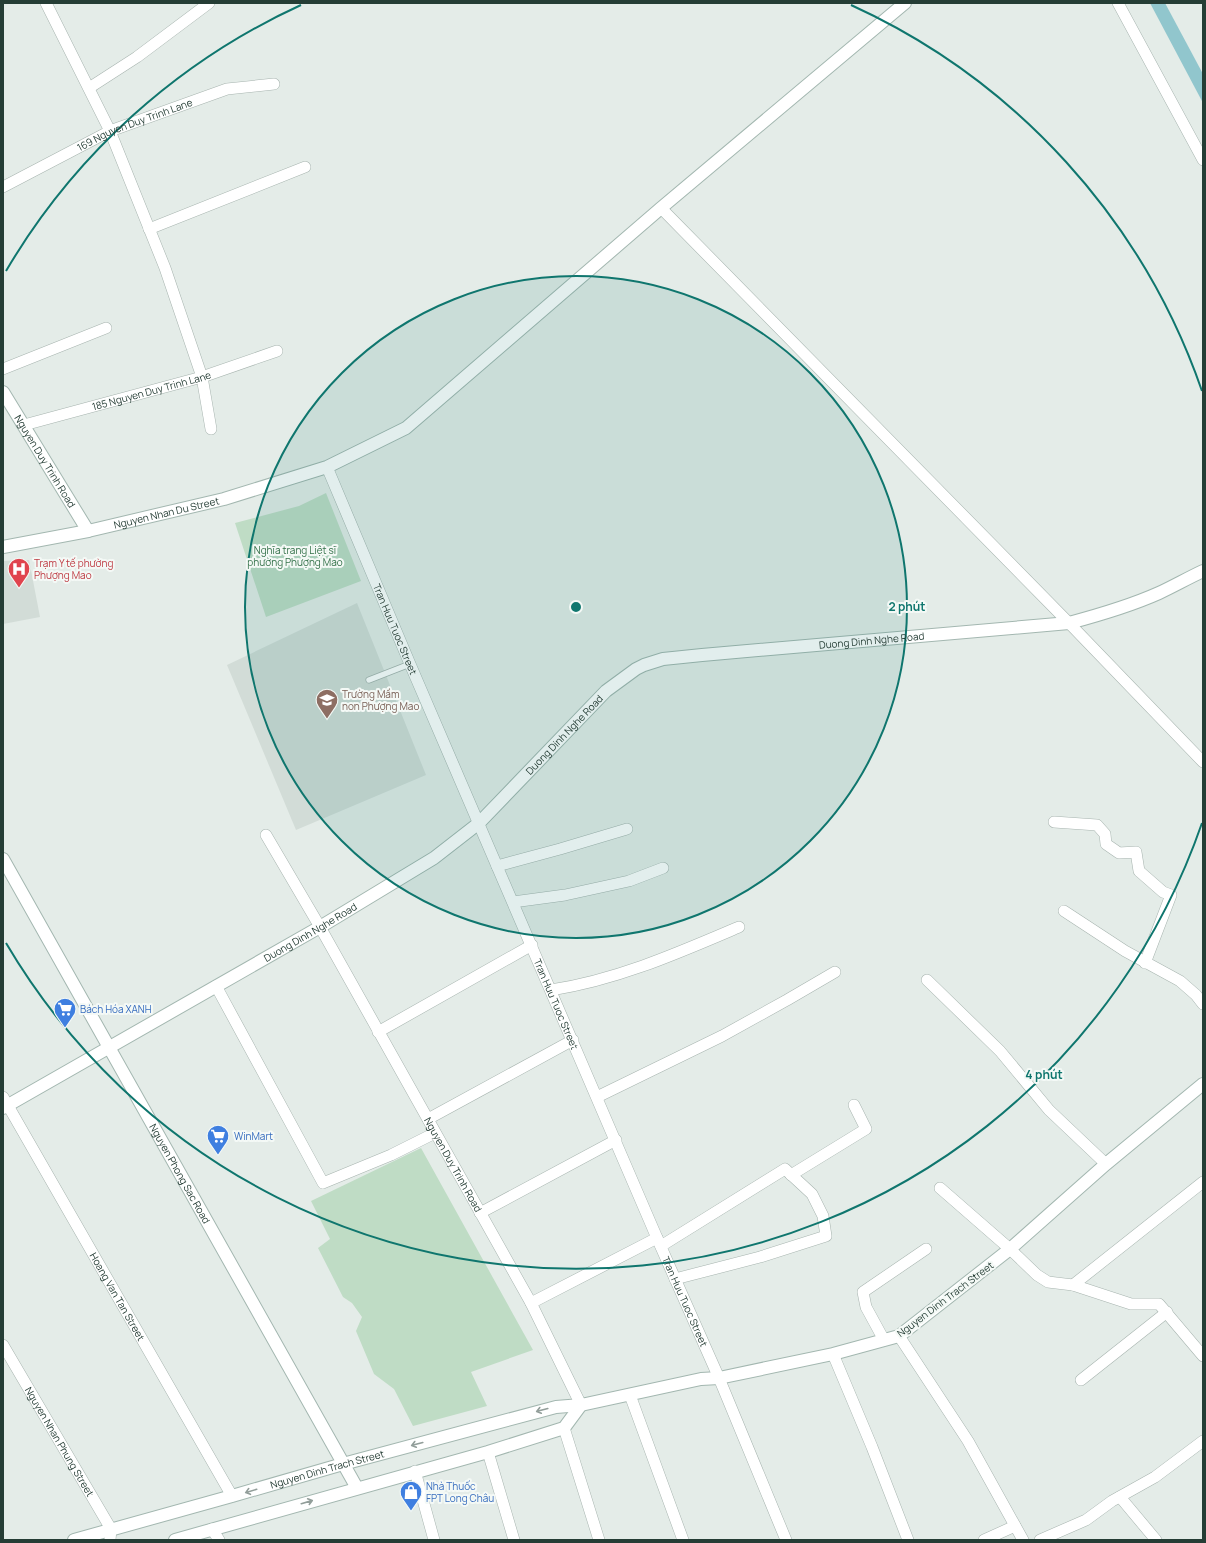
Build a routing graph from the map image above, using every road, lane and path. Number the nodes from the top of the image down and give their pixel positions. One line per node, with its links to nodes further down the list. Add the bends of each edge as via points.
1 (46, 3): 6 (street)
2 (209, 3): 6 (street, via 137,57)
3 (905, 3): 11 (street, Nguyen Nhan Du Street)
4 (1118, 3): 8 (street)
5 (274, 84): 7 (street, 169 Nguyen Duy Trinh Lane, via 227,89)
6 (89, 88): 7 (street)
7 (110, 131): 10 (street, 169 Nguyen Duy Trinh Lane); 12 (street)
8 (1203, 160)
9 (305, 167): 12 (street)
10 (3, 187)
11 (661, 208): 20 (street, Nguyen Nhan Du Street, via 415,421); 24 (street)
12 (149, 229): 16 (street)
13 (106, 328): 15 (street)
14 (277, 351): 16 (street, 185 Nguyen Duy Trinh Lane)
15 (3, 369)
16 (202, 377): 18 (street, 185 Nguyen Duy Trinh Lane); 19 (street)
17 (3, 392): 18 (street, Nguyen Duy Trinh Road)
18 (24, 425): 21 (street, Nguyen Duy Trinh Road)
19 (211, 429)
20 (327, 467): 21 (street, Nguyen Nhan Du Street, via 224,499); 25 (street, Tran Huu Tuoc Street)
21 (88, 531): 22 (street, Nguyen Nhan Du Street)
22 (3, 547)
23 (1203, 571): 24 (street, Duong Dinh Nghe Road, via 1131,604)
24 (1068, 623): 27 (street); 29 (street, Duong Dinh Nghe Road, via 686,656 644,665 606,691)
25 (410, 664): 26 (lane); 29 (street, Tran Huu Tuoc Street)
26 (369, 680)
27 (1203, 762)
28 (1054, 822): 40 (street, via 1097,825 1105,834 1106,844 1119,852 1136,852 1138,870 1171,896)
29 (479, 823): 33 (street, Tran Huu Tuoc Street); 37 (street, Duong Dinh Nghe Road, via 434,858)
30 (627, 828): 33 (street)
31 (266, 835): 37 (street, Nguyen Duy Trinh Road)
32 (3, 859): 48 (street, Nguyen Phong Sac Road)
33 (497, 866): 35 (street, Tran Huu Tuoc Street)
34 (663, 868): 35 (street, via 629,881)
35 (513, 902): 39 (street, Tran Huu Tuoc Street)
36 (1064, 910): 40 (street)
37 (320, 927): 43 (street, Duong Dinh Nghe Road); 46 (street, Nguyen Duy Trinh Road)
38 (739, 927): 44 (street, via 617,975)
39 (532, 945): 44 (street, Tran Huu Tuoc Street); 46 (street)
40 (1145, 963): 45 (street, via 1180,981)
41 (835, 972): 50 (street, via 722,1036)
42 (927, 980): 56 (street, via 1000,1051 1049,1110)
43 (216, 986): 48 (street, Duong Dinh Nghe Road); 54 (street, via 323,1183 391,1155)
44 (551, 990): 47 (street, Tran Huu Tuoc Street)
45 (1203, 1004)
46 (378, 1032): 53 (street, Nguyen Duy Trinh Road)
47 (573, 1040): 50 (street, Tran Huu Tuoc Street); 53 (street)
48 (109, 1046): 51 (street, Duong Dinh Nghe Road); 80 (street, Nguyen Phong Sac Road)
49 (1203, 1084): 56 (street, Nguyen Dinh Trach Street)
50 (597, 1097): 55 (street, Tran Huu Tuoc Street)
51 (5, 1103): 83 (street, Hoang Van Tan Street)
52 (854, 1105): 57 (street, via 866,1129)
53 (428, 1120): 54 (street, Nguyen Duy Trinh Road)
54 (435, 1133): 60 (street, Nguyen Duy Trinh Road)
55 (616, 1140): 60 (street); 61 (street, Tran Huu Tuoc Street)
56 (1106, 1164): 63 (street, Nguyen Dinh Trach Street)
57 (791, 1175): 61 (street, via 785,1169); 64 (street, via 812,1194 823,1216 826,1236 760,1257)
58 (1203, 1182): 65 (street)
59 (940, 1188): 63 (street)
60 (480, 1213): 66 (street, Nguyen Duy Trinh Road)
61 (659, 1242): 64 (street, Tran Huu Tuoc Street); 66 (street)
62 (926, 1249): 69 (street, via 863,1292 866,1308)
63 (1010, 1249): 65 (street, via 1048,1282); 68 (street, Nguyen Dinh Trach Street)
64 (675, 1279): 73 (street, Tran Huu Tuoc Street)
65 (1072, 1285): 67 (street, via 1131,1304 1159,1304)
66 (531, 1303): 76 (street, Nguyen Duy Trinh Road)
67 (1167, 1312): 72 (street); 74 (street)
68 (899, 1336): 69 (street, Nguyen Dinh Trach Street); 85 (street, via 968,1441)
69 (884, 1340): 71 (street, Nguyen Dinh Trach Street)
70 (3, 1345): 87 (street, Nguyen Nhan Phung Street)
71 (833, 1354): 73 (street, Nguyen Dinh Trach Street); 96 (street)
72 (1203, 1356)
73 (719, 1378): 75 (street, Nguyen Dinh Trach Street, via 701,1379); 95 (street, Tran Huu Tuoc Street)
74 (1081, 1380)
75 (630, 1395): 76 (street, Nguyen Dinh Trach Street); 94 (street)
76 (581, 1405): 77 (street); 80 (street, Nguyen Dinh Trach Street, one-way to 80, via 556,1407)
77 (564, 1428): 79 (street); 93 (street)
78 (1203, 1441): 84 (street, via 1155,1477)
79 (488, 1452): 81 (street); 92 (street)
80 (343, 1464): 82 (street, Nguyen Phong Sac Road); 83 (street, Nguyen Dinh Trach Street, one-way to 83)
81 (415, 1471): 82 (street); 91 (street)
82 (357, 1488): 86 (street, one-way to 82)
83 (232, 1496): 87 (street, Nguyen Dinh Trach Street)
84 (1120, 1497): 99 (street, via 1086,1520); 100 (street)
85 (1015, 1526): 97 (street); 98 (street)
86 (212, 1529): 89 (street); 90 (street)
87 (110, 1535): 88 (street, Nguyen Dinh Trach Street)
88 (74, 1540)
89 (175, 1540)
90 (219, 1540)
91 (434, 1540)
92 (514, 1540)
93 (599, 1540)
94 (683, 1540)
95 (786, 1540)
96 (908, 1540)
97 (984, 1540)
98 (1023, 1540)
99 (1040, 1540)
100 (1156, 1540)

